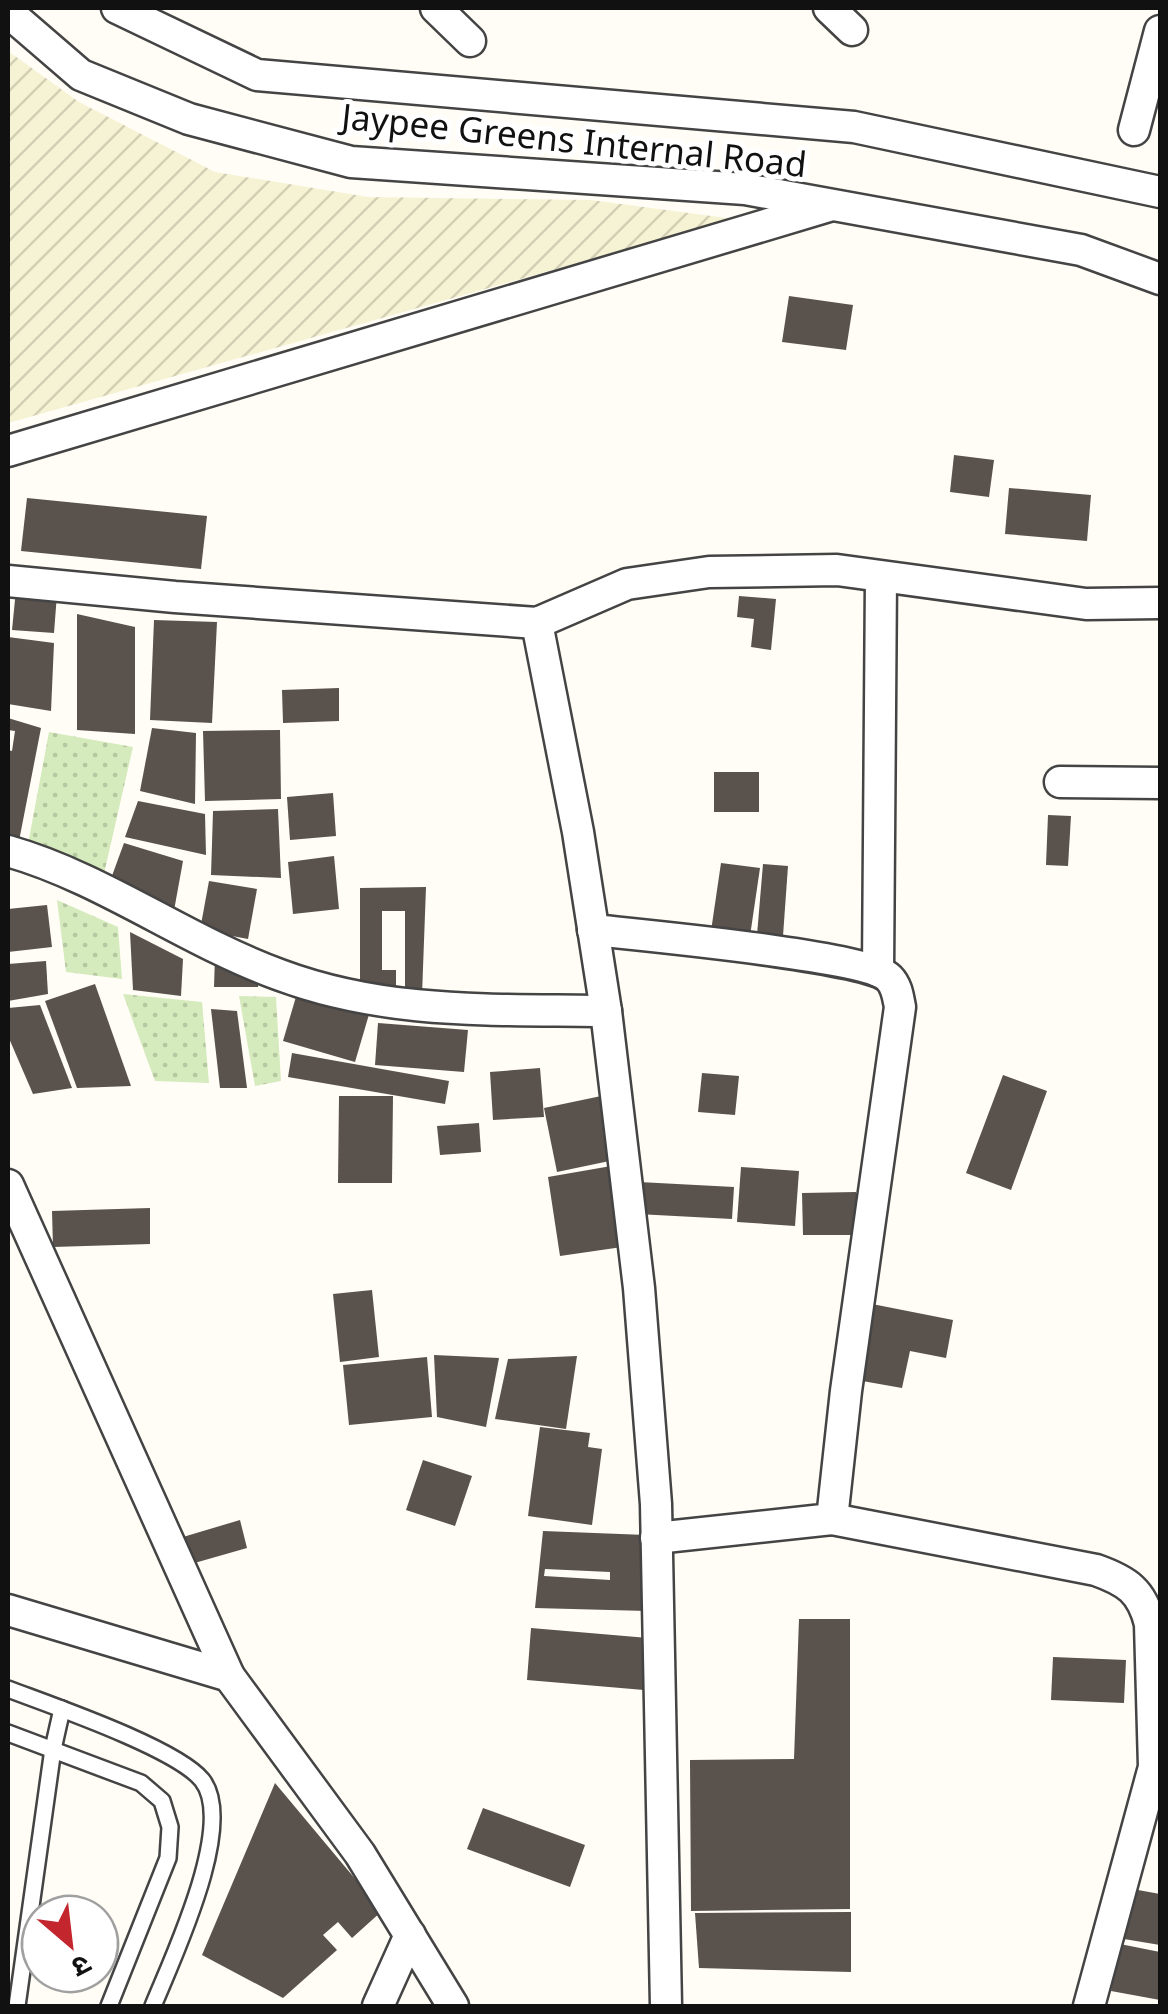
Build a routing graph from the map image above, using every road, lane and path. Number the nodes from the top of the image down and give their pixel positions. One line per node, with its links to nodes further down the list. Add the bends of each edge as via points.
1 (117, 8): 9 (street, Jaypee Greens Internal Road, via 257,75 854,127)
2 (436, 8): 7 (street)
3 (829, 8): 5 (street)
4 (8, 12): 10 (street, Jaypee Greens Internal Road, via 81,74 189,119 352,162 744,189)
5 (852, 30)
6 (1160, 31): 8 (street)
7 (470, 41)
8 (1134, 130)
9 (1160, 192)
10 (834, 205): 11 (street, Jaypee Greens Internal Road, via 1082,250); 12 (street)
11 (1160, 280)
12 (8, 451)
13 (882, 577): 15 (street, via 1086,604); 16 (street, via 837,570 709,572 627,584); 21 (street)
14 (8, 581): 16 (street)
15 (1160, 603)
16 (538, 624): 20 (street)
17 (1060, 782): 18 (street)
18 (1160, 783)
19 (8, 851): 22 (street, via 42,861 220,950 343,996 426,1008)
20 (593, 930): 21 (street); 22 (street)
21 (878, 971): 24 (street, via 890,979 900,1007)
22 (606, 1011): 25 (street, via 638,1288)
23 (8, 1185): 27 (street)
24 (832, 1519): 25 (street); 39 (street, via 1096,1570 1121,1578 1145,1604 1154,1767)
25 (656, 1538): 38 (street)
26 (8, 1610): 27 (street)
27 (230, 1676): 32 (street, via 360,1854)
28 (8, 1688): 29 (lane)
29 (62, 1710): 31 (lane); 35 (lane, via 178,1759 204,1781 212,1805 204,1878)
30 (8, 1733): 31 (lane)
31 (53, 1749): 33 (lane); 34 (lane, via 141,1782 162,1801 170,1827 168,1858)
32 (410, 1935): 36 (street); 37 (street)
33 (16, 2006)
34 (109, 2006)
35 (154, 2006)
36 (378, 2006)
37 (453, 2006)
38 (666, 2006)
39 (1089, 2006)

